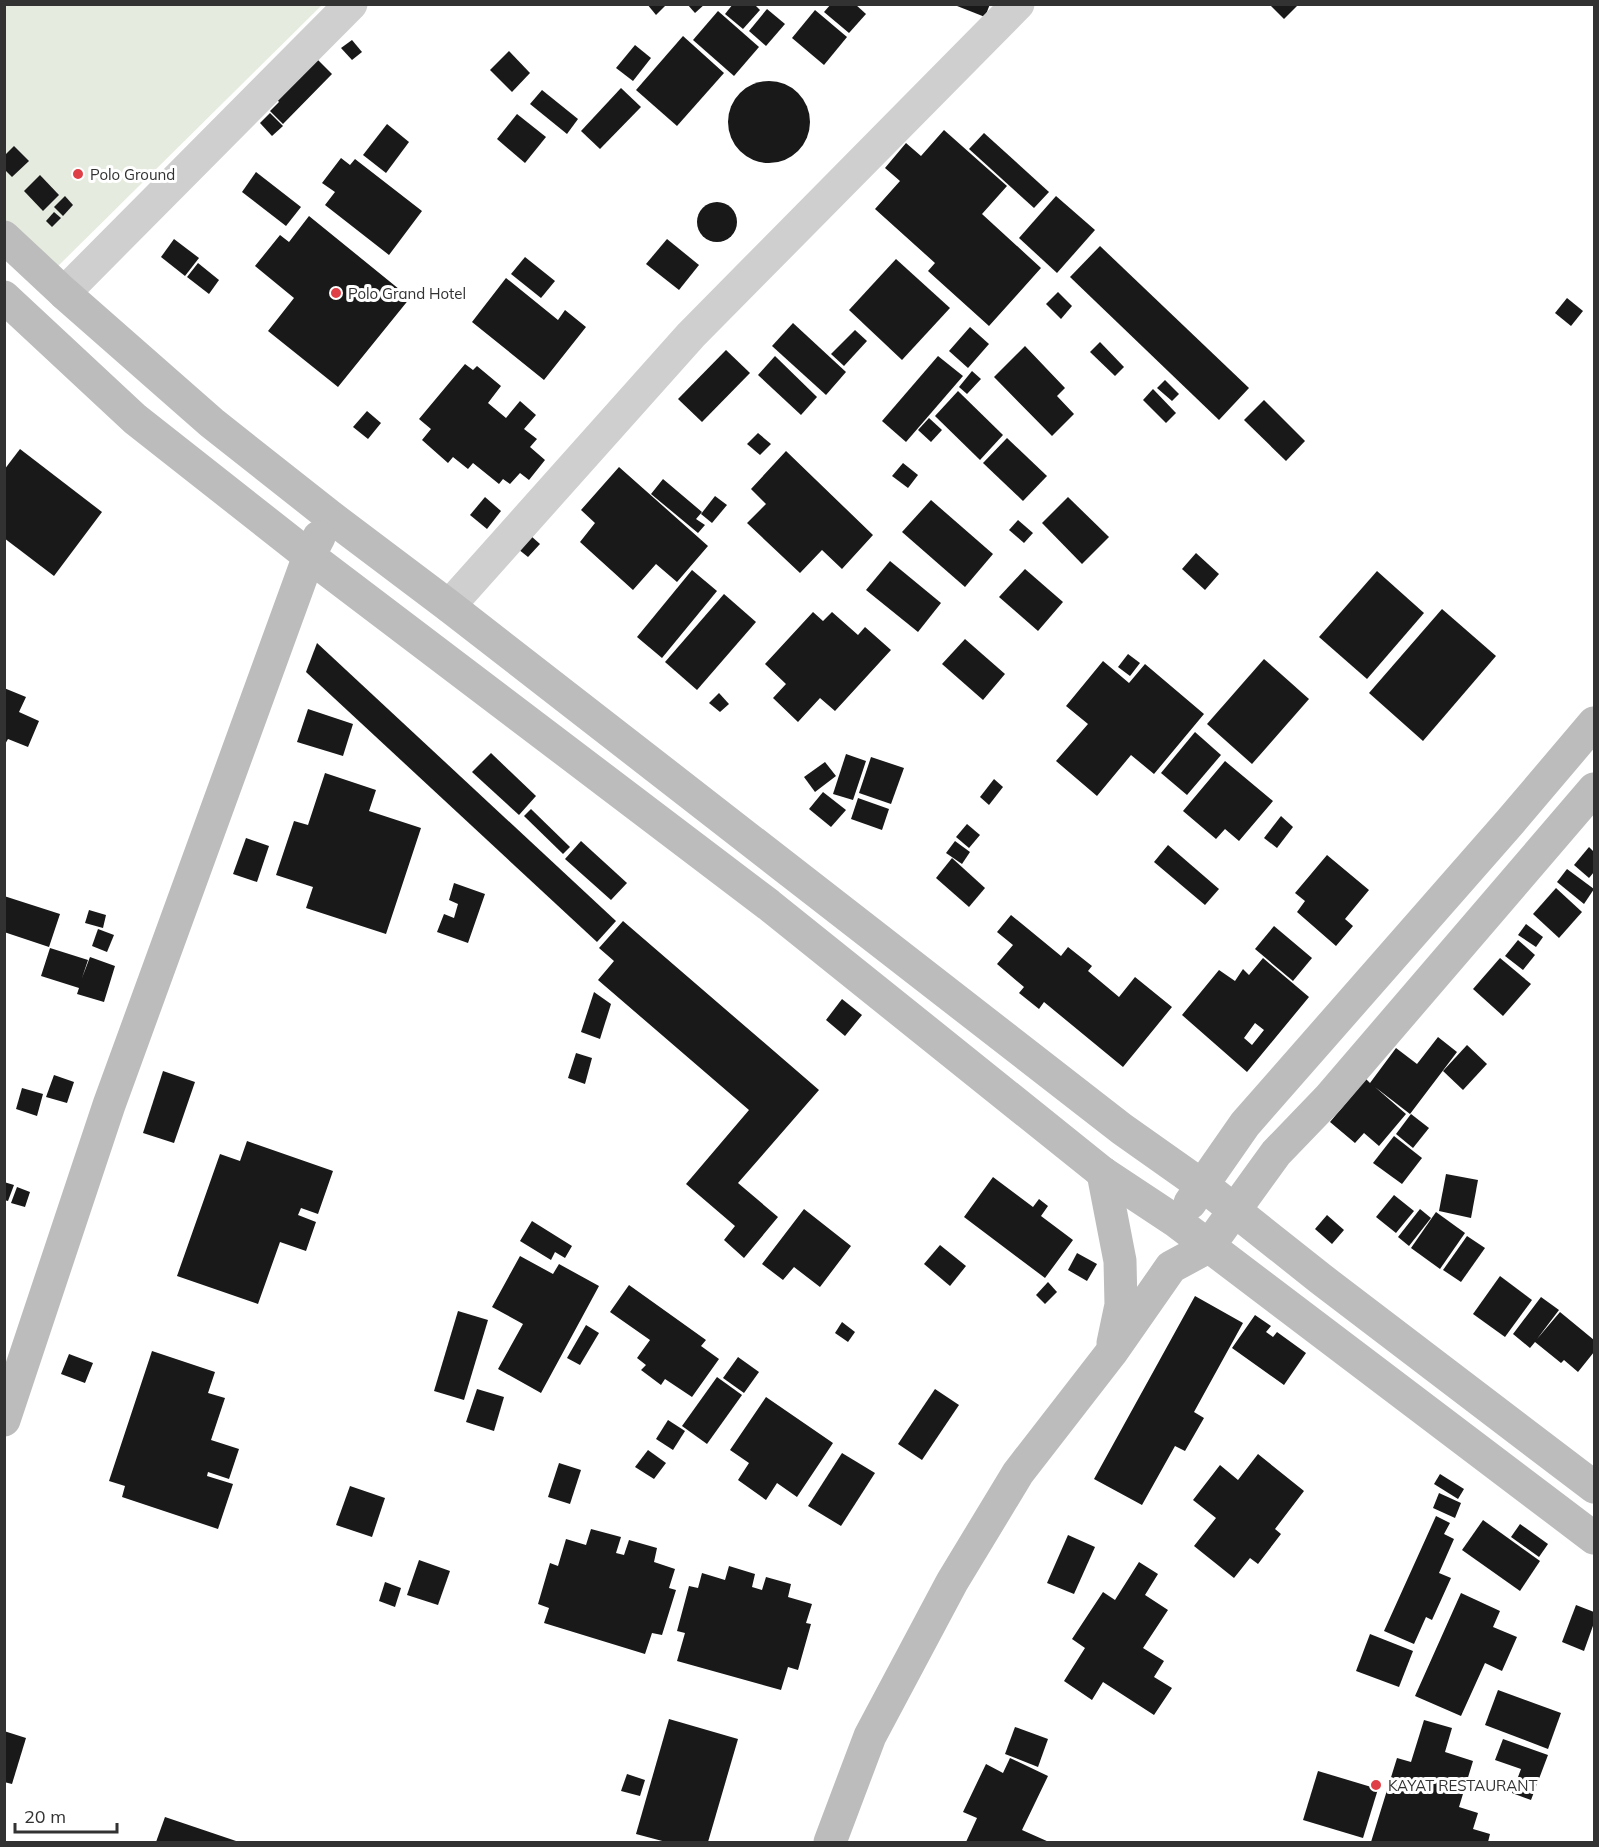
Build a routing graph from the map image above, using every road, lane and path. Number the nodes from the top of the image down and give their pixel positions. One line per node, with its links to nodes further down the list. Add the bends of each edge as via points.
1 (351, 4): 4 (street)
2 (1018, 4): 8 (street, via 691,335)
3 (4, 237): 4 (main road)
4 (64, 293): 6 (main road, via 212,423)
5 (4, 297): 7 (main road, via 135,419)
6 (331, 517): 7 (main road); 8 (main road)
7 (309, 556): 11 (main road, via 769,905); 18 (main road, via 109,1105)
8 (449, 606): 12 (main road, via 1113,1122)
9 (1594, 723): 12 (main road, via 1245,1124)
10 (1594, 789): 13 (main road, via 1329,1098 1276,1153)
11 (1103, 1173): 14 (main road); 17 (main road, via 1120,1261 1121,1305)
12 (1202, 1185): 13 (main road); 14 (main road)
13 (1234, 1210): 15 (main road); 19 (main road)
14 (1177, 1222): 15 (main road); 16 (main road)
15 (1208, 1246): 16 (main road); 20 (main road)
16 (1171, 1267): 17 (main road)
17 (1111, 1353): 21 (main road, via 1018,1473 952,1582 870,1736)
18 (4, 1420)
19 (1594, 1487)
20 (1594, 1538)
21 (830, 1842)

